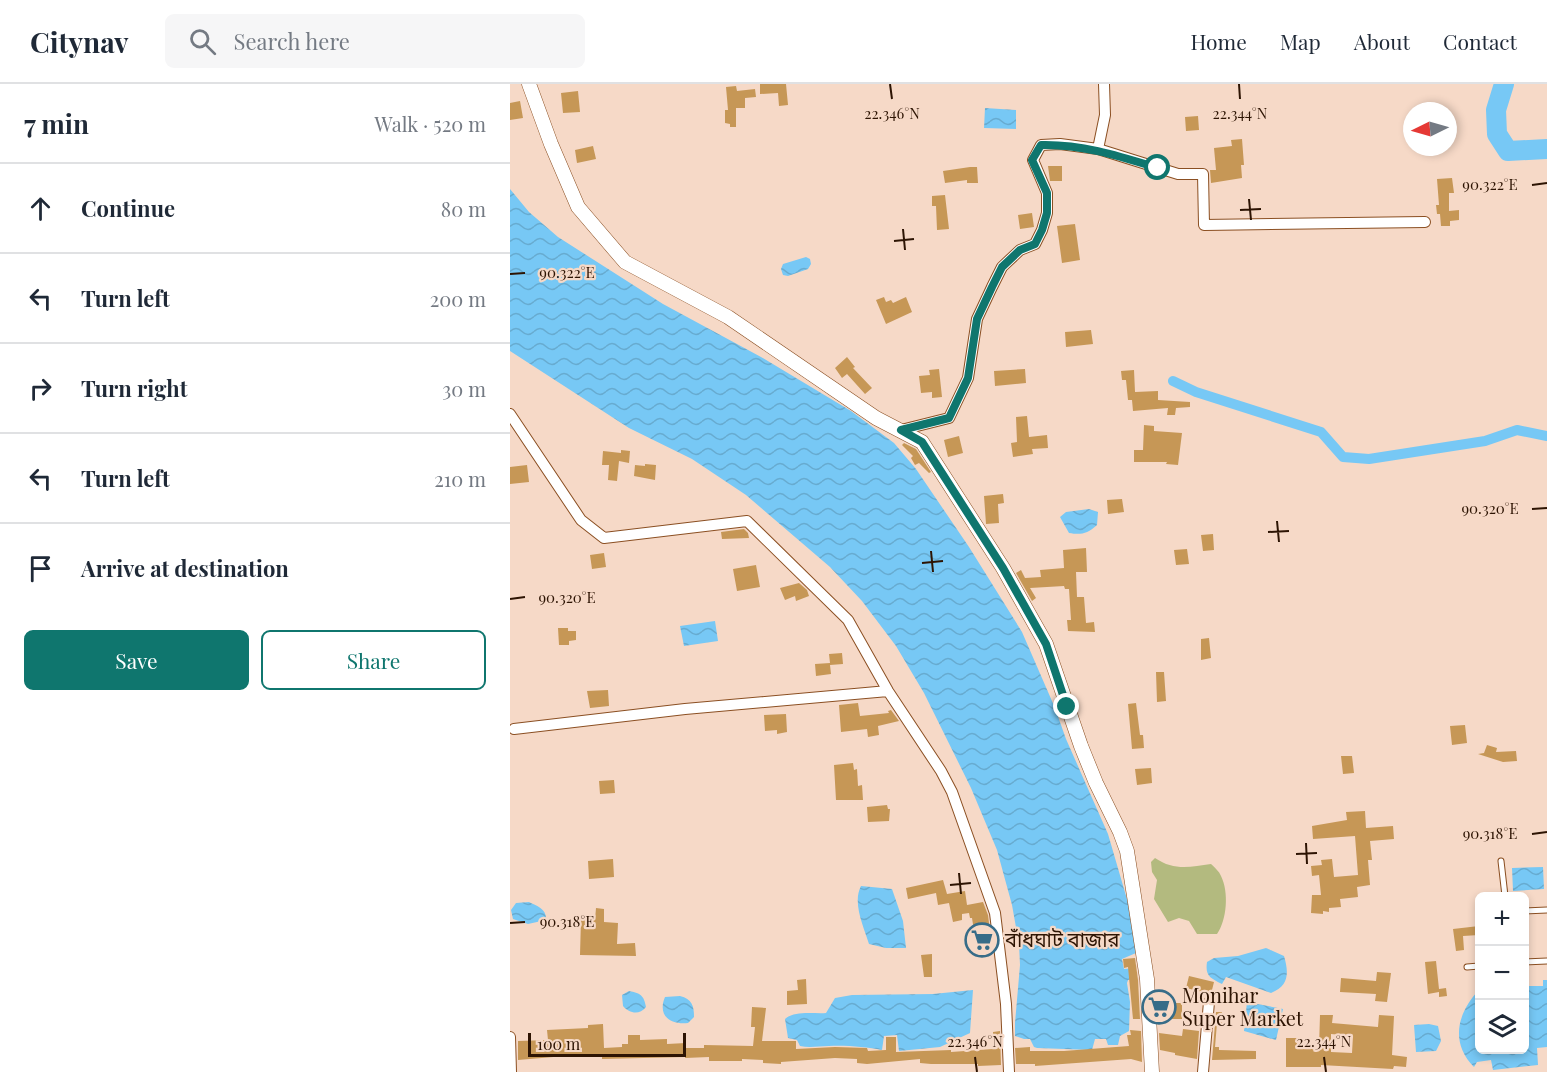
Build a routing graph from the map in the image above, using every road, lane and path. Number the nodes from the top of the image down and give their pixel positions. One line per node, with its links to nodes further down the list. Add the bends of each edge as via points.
1 (528, 84): 6 (street, via 578,207 626,262 728,317 876,418)
2 (1104, 84): 3 (street, via 1105,115)
3 (1098, 150): 4 (street, via 1178,174 1203,174 1204,225); 6 (street, via 1041,145 1032,160 1047,193 1042,230 1035,244 1020,250 1002,267 992,287 977,319 968,378 949,418)
4 (1425, 222)
5 (510, 414): 7 (street, via 582,520 604,538 747,521 848,620)
6 (901, 430): 21 (street, via 922,442 1003,568 1046,644 1088,765 1120,832 1127,851 1147,979)
7 (888, 691): 8 (street); 20 (street, via 948,785 995,912)
8 (514, 729)
9 (1501, 861): 10 (lane)
10 (1504, 892)
11 (1547, 910): 12 (lane)
12 (1529, 911)
13 (1547, 961): 14 (lane)
14 (1529, 962)
15 (1475, 966): 16 (lane)
16 (1467, 967)
17 (1209, 1002): 22 (street)
18 (510, 1037): 19 (street)
19 (511, 1072)
20 (1009, 1072)
21 (1152, 1072)
22 (1203, 1072)

